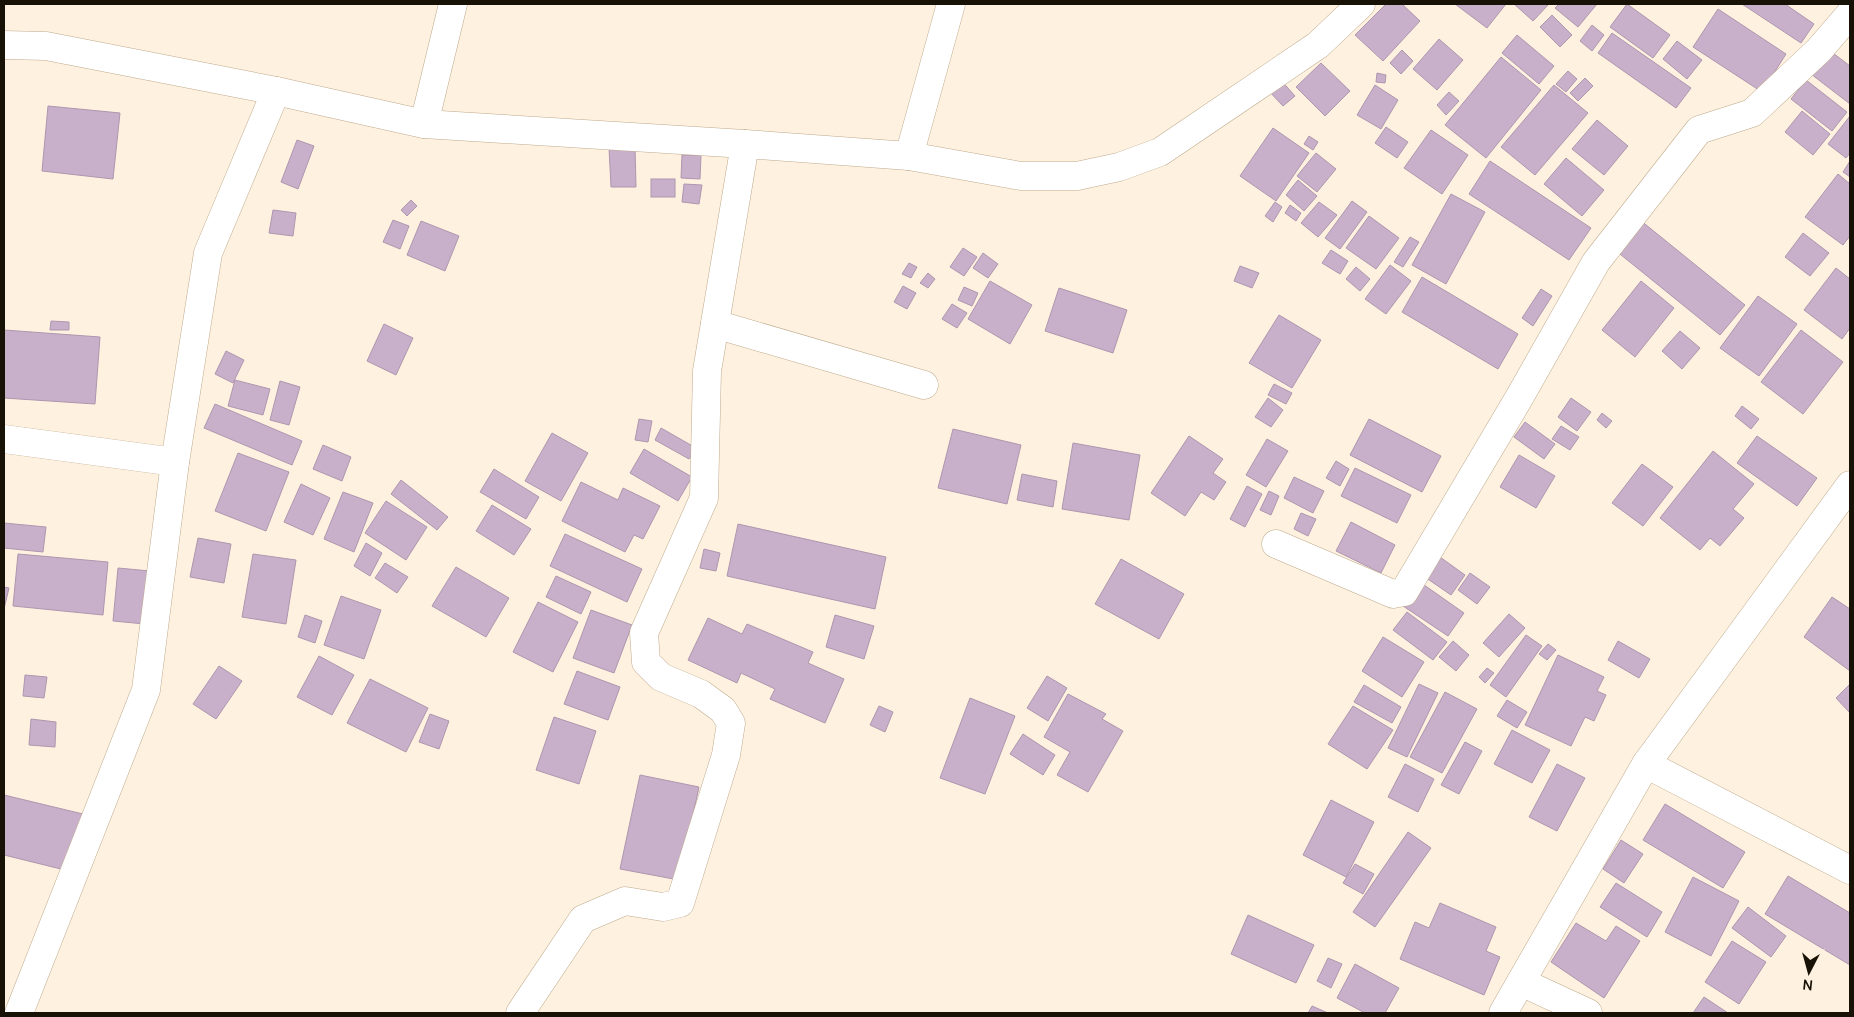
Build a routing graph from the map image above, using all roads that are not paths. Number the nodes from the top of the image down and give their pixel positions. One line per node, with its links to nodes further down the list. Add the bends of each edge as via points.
1 (453, 4): 7 (street)
2 (951, 4): 9 (street)
3 (1361, 4): 9 (street, via 1318,45 1160,152 1119,167 1077,176 1021,176)
4 (1850, 14): 15 (street, via 1819,50 1752,112 1699,130 1596,262 1404,592 1393,594)
5 (4, 45): 6 (street, via 46,46)
6 (276, 91): 7 (street); 13 (street, via 208,253)
7 (424, 124): 8 (street)
8 (745, 144): 9 (street); 10 (street)
9 (909, 156)
10 (715, 324): 11 (street); 20 (street, via 706,371 704,498 644,633 646,662 661,677 701,694 723,710 731,723 726,755 680,903 663,907 625,901 584,919)
11 (924, 385)
12 (4, 439): 13 (street)
13 (174, 462): 19 (street, via 146,690)
14 (1850, 485): 16 (street)
15 (1276, 544)
16 (1646, 764): 17 (street); 18 (street)
17 (1850, 870)
18 (1521, 982): 21 (street); 22 (street)
19 (19, 1013)
20 (520, 1013)
21 (1502, 1013)
22 (1588, 1013)

